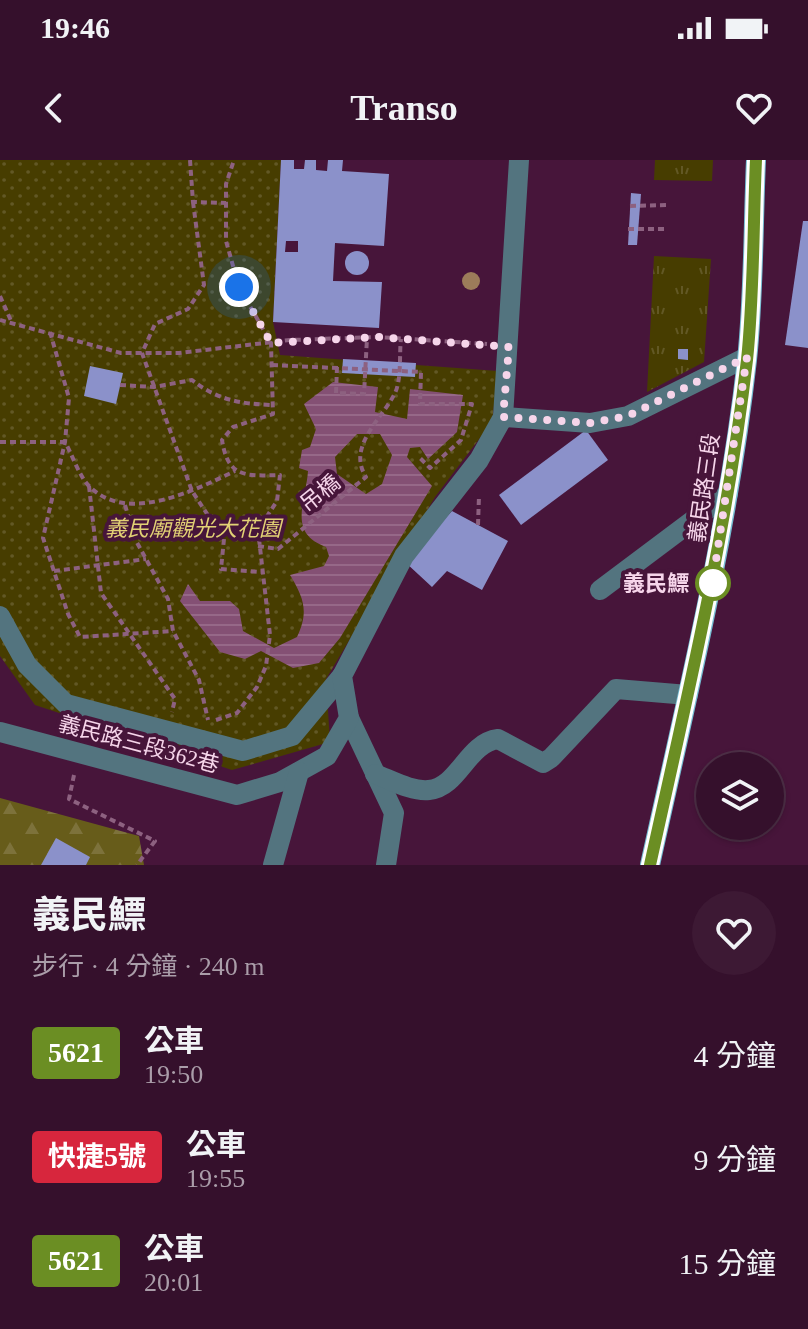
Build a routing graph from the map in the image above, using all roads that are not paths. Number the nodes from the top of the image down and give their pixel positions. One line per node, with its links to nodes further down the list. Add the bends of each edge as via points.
1 (519, 160): 4 (lane)
2 (756, 160): 3 (main road, 義民路三段)
3 (747, 357): 4 (lane, via 628,416 590,423); 5 (main road, 義民路三段)
4 (503, 417): 8 (lane, via 479,460 404,556)
5 (728, 494): 6 (lane); 9 (main road, 義民路三段)
6 (600, 590)
7 (0, 616): 8 (lane, via 27,665 66,704 243,751 292,736)
8 (342, 676): 10 (lane)
9 (688, 695): 13 (lane, via 616,689 543,763 498,739 479,745 432,790); 16 (main road, 義民路三段)
10 (349, 718): 12 (lane, 義民路三段362巷, via 327,756); 13 (lane)
11 (0, 732): 12 (lane, 義民路三段362巷, via 237,795)
12 (299, 772): 14 (lane)
13 (375, 774): 15 (lane, via 394,813)
14 (273, 865)
15 (386, 865)
16 (650, 865)

